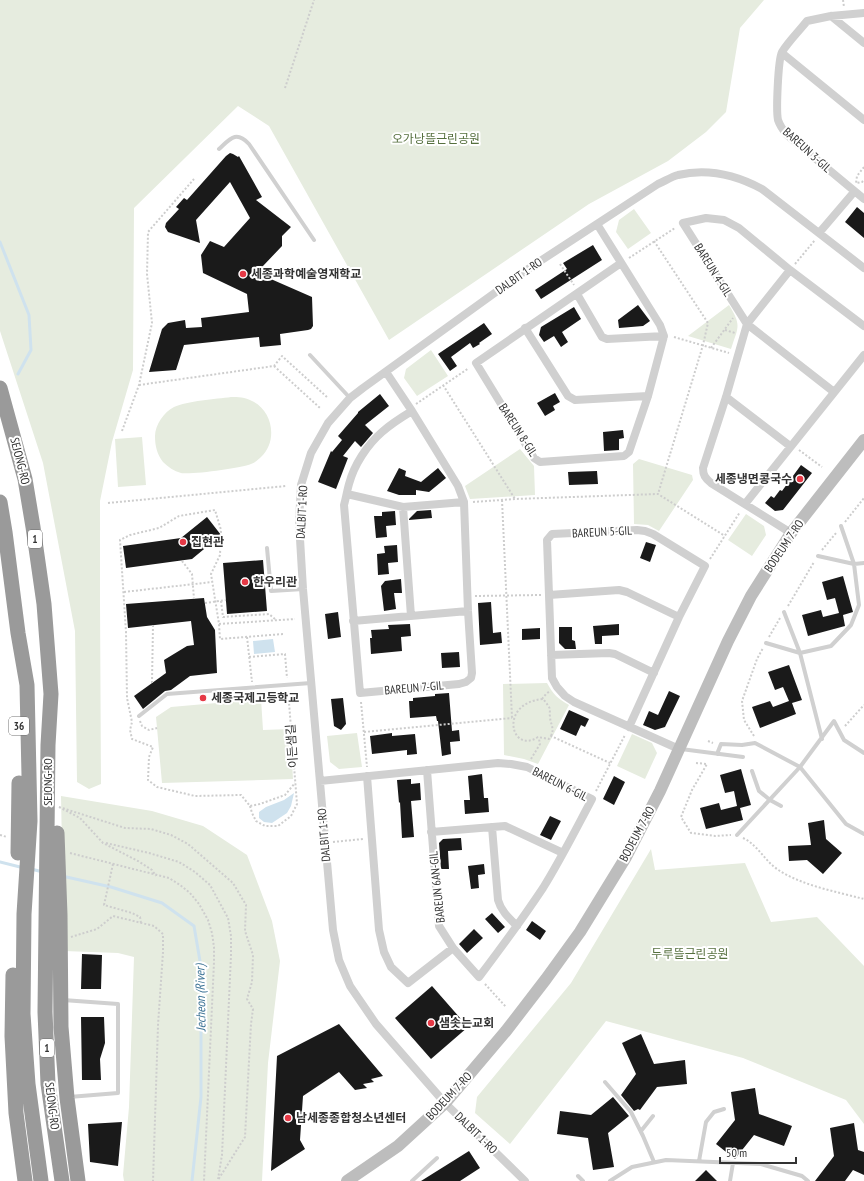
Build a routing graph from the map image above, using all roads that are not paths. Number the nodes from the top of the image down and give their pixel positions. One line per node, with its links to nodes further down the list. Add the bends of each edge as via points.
1 (864, 13): 2 (street)
2 (831, 16): 3 (street); 4 (street, via 807,21)
3 (864, 43)
4 (782, 53): 5 (street); 7 (street, BAREUN 3-GIL, via 779,64 777,118 780,127)
5 (864, 120)
6 (220, 149): 11 (lane, via 230,138 243,138)
7 (854, 192): 8 (street, BAREUN 3-GIL); 10 (street)
8 (864, 199)
9 (597, 224): 10 (street, DALBIT 1-RO, via 658,184 678,176 718,172 762,189); 12 (street); 22 (street, DALBIT 1-RO, via 525,271)
10 (818, 236): 13 (street, DALBIT 1-RO)
11 (314, 240)
12 (621, 263): 15 (street); 19 (street, via 660,325)
13 (864, 268)
14 (790, 270): 16 (street); 16 (street, BAREUN 4-GIL, via 739,228 724,220 706,218 683,223); 17 (street)
15 (576, 290): 18 (street); 19 (street, via 602,337 607,339)
16 (747, 324): 24 (street, BAREUN 4-GIL); 26 (street)
17 (864, 326)
18 (525, 328): 25 (street, via 568,396 575,400); 25 (street, BAREUN 8-GIL, via 476,363 534,458 540,462 624,456 629,452)
19 (664, 336): 25 (street, BAREUN 8-GIL)
20 (310, 355): 27 (lane)
21 (864, 355): 24 (street)
22 (386, 372): 27 (street, DALBIT 1-RO); 28 (street, BAREUN 7-GIL)
23 (0, 388): 54 (highway, SEJONG-RO / 1, via 29,499 44,604)
24 (834, 392): 30 (street)
25 (648, 396)
26 (726, 396): 30 (street); 34 (street, via 703,474 705,479)
27 (350, 398): 42 (street, DALBIT 1-RO, via 328,423 319,438 301,485 299,522)
28 (411, 409): 31 (street, via 381,432 369,446 356,465); 33 (street, BAREUN 7-GIL, via 458,486)
29 (864, 440): 37 (street, BODEUM 7-RO)
30 (793, 447): 34 (street)
31 (347, 494): 35 (street); 48 (street, via 344,505)
32 (0, 502): 76 (highway, 36, via 18,633 24,820)
33 (464, 502): 35 (street); 44 (street, BAREUN 7-GIL)
34 (745, 504): 37 (street)
35 (403, 507): 46 (street)
36 (841, 526): 41 (lane)
37 (791, 533): 58 (street, BODEUM 7-RO, via 751,596)
38 (267, 548): 42 (lane, via 271,591)
39 (818, 556): 41 (lane)
40 (864, 563): 41 (lane)
41 (854, 564): 50 (lane, via 859,606 851,626 830,646)
42 (303, 589): 53 (street, DALBIT 1-RO)
43 (549, 594): 47 (street, via 619,590); 47 (street, BAREUN 5-GIL, via 547,540 552,534 645,531 705,566); 51 (street, BAREUN 5-GIL)
44 (468, 611): 46 (street); 48 (street, BAREUN 7-GIL, via 472,673 466,682 360,693)
45 (784, 612): 50 (lane)
46 (411, 616): 48 (street)
47 (679, 618): 52 (street)
48 (353, 621)
49 (766, 643): 50 (lane)
50 (800, 653): 57 (lane)
51 (551, 655): 52 (street, via 609,652); 56 (street, BAREUN 5-GIL, via 552,678 565,696)
52 (654, 673): 56 (street)
53 (311, 683): 55 (lane, via 167,694); 66 (street, DALBIT 1-RO)
54 (51, 694): 69 (highway, SEJONG-RO / 1, via 48,745); 69 (highway, via 56,806)
55 (139, 716)
56 (629, 727): 58 (street, BAREUN 5-GIL)
57 (822, 739): 59 (lane, via 834,721 844,740); 62 (lane)
58 (679, 749): 60 (lane); 83 (street, BODEUM 7-RO, via 626,857 580,932 506,1031)
59 (864, 753)
60 (717, 754): 61 (lane); 62 (lane, via 721,744 755,743)
61 (743, 757)
62 (800, 767): 67 (lane); 72 (lane, via 846,824)
63 (427, 770): 65 (street, BAREUN 6-GIL); 71 (street, BAREUN 6AN-GIL); 74 (street, BAREUN 6-GIL, via 511,764 527,767 592,799)
64 (752, 771): 67 (lane, via 759,791)
65 (367, 776): 66 (street, BAREUN 6-GIL); 78 (street, via 379,930 384,952 391,967 408,983)
66 (320, 781): 83 (street, DALBIT 1-RO, via 333,930 339,960 350,986 376,1024)
67 (770, 800): 68 (lane); 73 (lane)
68 (781, 806)
69 (52, 822): 75 (highway)
70 (492, 827): 71 (street); 74 (street, via 505,826); 77 (street, via 499,907)
71 (431, 832): 78 (street, BAREUN 6AN-GIL, via 439,926)
72 (864, 834)
73 (737, 835)
74 (563, 853): 77 (street, BAREUN 6-GIL)
75 (53, 914): 80 (highway); 94 (highway, SEJONG-RO / 1, via 45,1012 48,1084)
76 (20, 915): 92 (highway, 36, via 12,1036 16,1113); 93 (highway, SEJONG-RO / 1, via 28,1084)
77 (517, 926): 79 (street, BAREUN 6-GIL)
78 (453, 948): 79 (street, BAREUN 6AN-GIL)
79 (478, 977)
80 (60, 1000): 82 (highway); 82 (lane, via 118,1004 118,1093)
81 (605, 1082): 86 (lane, via 630,1112)
82 (66, 1098): 95 (highway)
83 (445, 1103): 96 (street, BODEUM 7-RO, via 398,1146); 98 (street, DALBIT 1-RO)
84 (724, 1109): 88 (lane, via 714,1112 706,1122)
85 (653, 1116): 86 (lane)
86 (641, 1131): 89 (lane)
87 (437, 1158): 97 (lane)
88 (699, 1161): 89 (lane); 90 (lane)
89 (654, 1162): 100 (lane, via 632,1167)
90 (733, 1163): 101 (lane); 102 (lane, via 761,1164 802,1176)
91 (578, 1176): 99 (lane)
92 (25, 1181)
93 (41, 1181)
94 (62, 1181)
95 (78, 1181)
96 (347, 1181)
97 (412, 1181)
98 (525, 1181)
99 (583, 1181)
100 (610, 1181)
101 (730, 1181)
102 (808, 1181)

